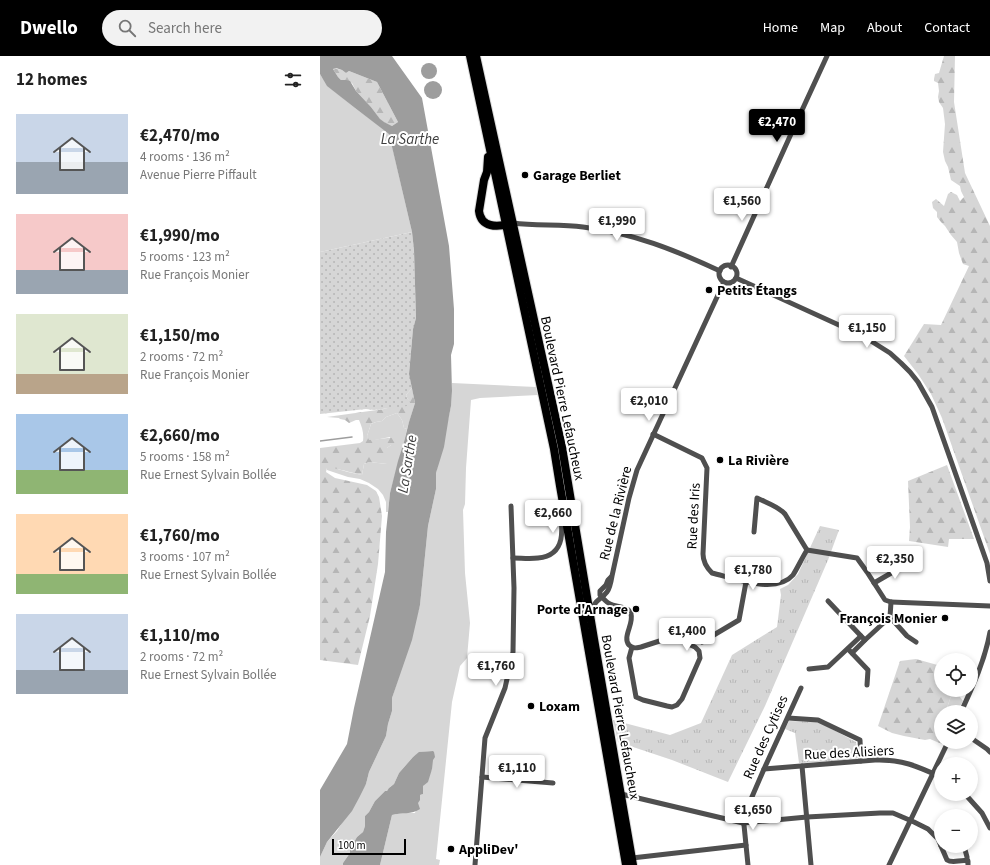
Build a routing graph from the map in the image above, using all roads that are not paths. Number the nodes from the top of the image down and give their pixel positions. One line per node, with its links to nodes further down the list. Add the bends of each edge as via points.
1 (470, 56): 4 (main road, Boulevard Pierre Lefaucheux)
2 (476, 56): 5 (main road, Boulevard Pierre Lefaucheux)
3 (827, 56): 6 (street)
4 (489, 144): 5 (main road, Boulevard Pierre Lefaucheux); 5 (main road, via 479,212 483,222 489,225)
5 (509, 224): 7 (street, via 584,227 628,235 669,248); 11 (main road, Boulevard Pierre Lefaucheux); 27 (main road, Boulevard Pierre Lefaucheux, via 562,447)
6 (731, 267): 7 (street, via 723,267); 8 (street, via 736,270)
7 (720, 271): 9 (street, via 720,277)
8 (736, 278): 9 (street, via 729,283); 17 (street, via 864,336 890,353 910,372 932,407 987,563)
9 (724, 282): 10 (street, Rue de la Rivière)
10 (653, 434): 18 (street, Rue des Iris, via 702,458 707,468 703,554 705,564 712,572); 20 (street, Rue de la Rivière, via 637,470 612,576 600,591)
11 (560, 486): 15 (street, via 558,495 562,524 559,546 548,556); 61 (main road, Boulevard Pierre Lefaucheux)
12 (511, 506): 15 (street)
13 (754, 532): 14 (street, via 757,498 782,510)
14 (807, 550): 18 (street, Rue des Iris, via 792,576 786,580 772,585); 19 (street, via 857,558)
15 (513, 558): 46 (street, via 513,652 505,688 485,738)
16 (915, 569): 19 (street, via 905,565)
17 (990, 581)
18 (746, 582): 29 (street, via 740,620)
19 (874, 582): 22 (street, via 885,600)
20 (602, 597): 27 (street, Rue de la Rivière, via 593,606 596,629); 31 (street, via 607,603 631,612 627,643)
21 (828, 601): 26 (street)
22 (891, 602): 23 (street); 24 (street)
23 (990, 606)
24 (890, 617): 28 (street); 30 (street)
25 (990, 632): 37 (street, via 983,661)
26 (861, 636): 28 (street); 32 (street)
27 (594, 639): 48 (main road, Boulevard Pierre Lefaucheux)
28 (865, 640): 33 (street)
29 (702, 642)
30 (916, 642)
31 (632, 647): 31 (street, via 641,647 672,637 699,651 700,658 677,705 668,706 636,697 629,658)
32 (848, 649): 33 (street); 34 (street, via 828,667)
33 (852, 653): 35 (street, via 868,670)
34 (809, 669)
35 (867, 685)
36 (801, 688): 38 (street, Rue des Cytises)
37 (964, 705)
38 (788, 718): 42 (street, via 818,720 860,740); 44 (street, Rue des Cytises)
39 (978, 742): 41 (street)
40 (945, 749): 45 (street)
41 (990, 752)
42 (861, 761): 43 (street, Rue des Alisiers); 45 (street, Rue des Alisiers, via 902,761)
43 (802, 766): 44 (street, Rue des Alisiers); 50 (street)
44 (764, 769): 52 (street, Rue des Cytises, via 742,820)
45 (933, 773): 51 (street)
46 (482, 778): 47 (street); 60 (street)
47 (553, 783)
48 (621, 794): 52 (street); 58 (main road, Boulevard Pierre Lefaucheux)
49 (971, 801): 53 (street)
50 (807, 817): 51 (street, via 893,813); 52 (street); 63 (street)
51 (911, 820): 54 (street, via 928,829); 64 (street)
52 (743, 823): 55 (street, Rue des Cytises)
53 (990, 828)
54 (934, 836)
55 (746, 845): 58 (street); 62 (street, Rue des Cytises)
56 (944, 853): 59 (street, via 949,862)
57 (966, 853): 59 (street)
58 (633, 861)
59 (967, 863)
60 (475, 865)
61 (626, 865)
62 (748, 865)
63 (811, 865)
64 (889, 865)

